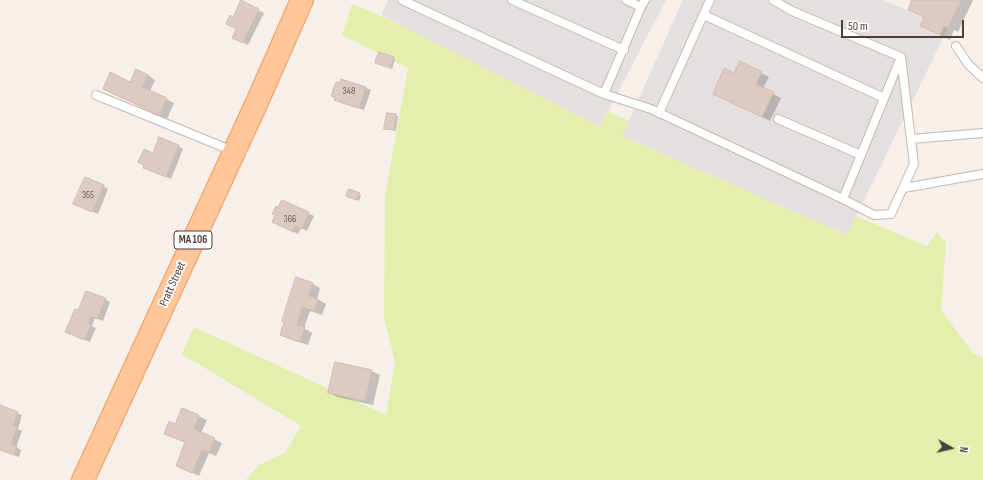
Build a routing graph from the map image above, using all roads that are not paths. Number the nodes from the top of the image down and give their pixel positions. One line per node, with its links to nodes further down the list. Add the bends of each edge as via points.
1 (302, 0): 20 (main road, Pratt Street / MA 106)
2 (402, 0): 13 (lane)
3 (512, 0): 10 (lane)
4 (626, 0): 7 (lane)
5 (710, 0): 8 (lane)
6 (773, 0): 11 (lane, via 792,11)
7 (643, 3): 10 (lane)
8 (704, 15): 15 (lane); 16 (lane)
9 (956, 46): 12 (lane, via 968,64)
10 (624, 50): 13 (lane)
11 (901, 56): 15 (lane); 19 (lane)
12 (983, 78)
13 (604, 94): 16 (lane)
14 (96, 95): 20 (lane)
15 (884, 98): 21 (lane)
16 (659, 113): 24 (lane)
17 (778, 119): 21 (lane)
18 (983, 133): 19 (lane)
19 (911, 139): 23 (lane, via 914,164)
20 (234, 152): 25 (main road, Pratt Street / MA 106)
21 (860, 155): 24 (lane)
22 (983, 174): 23 (lane)
23 (904, 188): 24 (lane, via 891,214 874,215)
24 (842, 199)
25 (83, 480)

